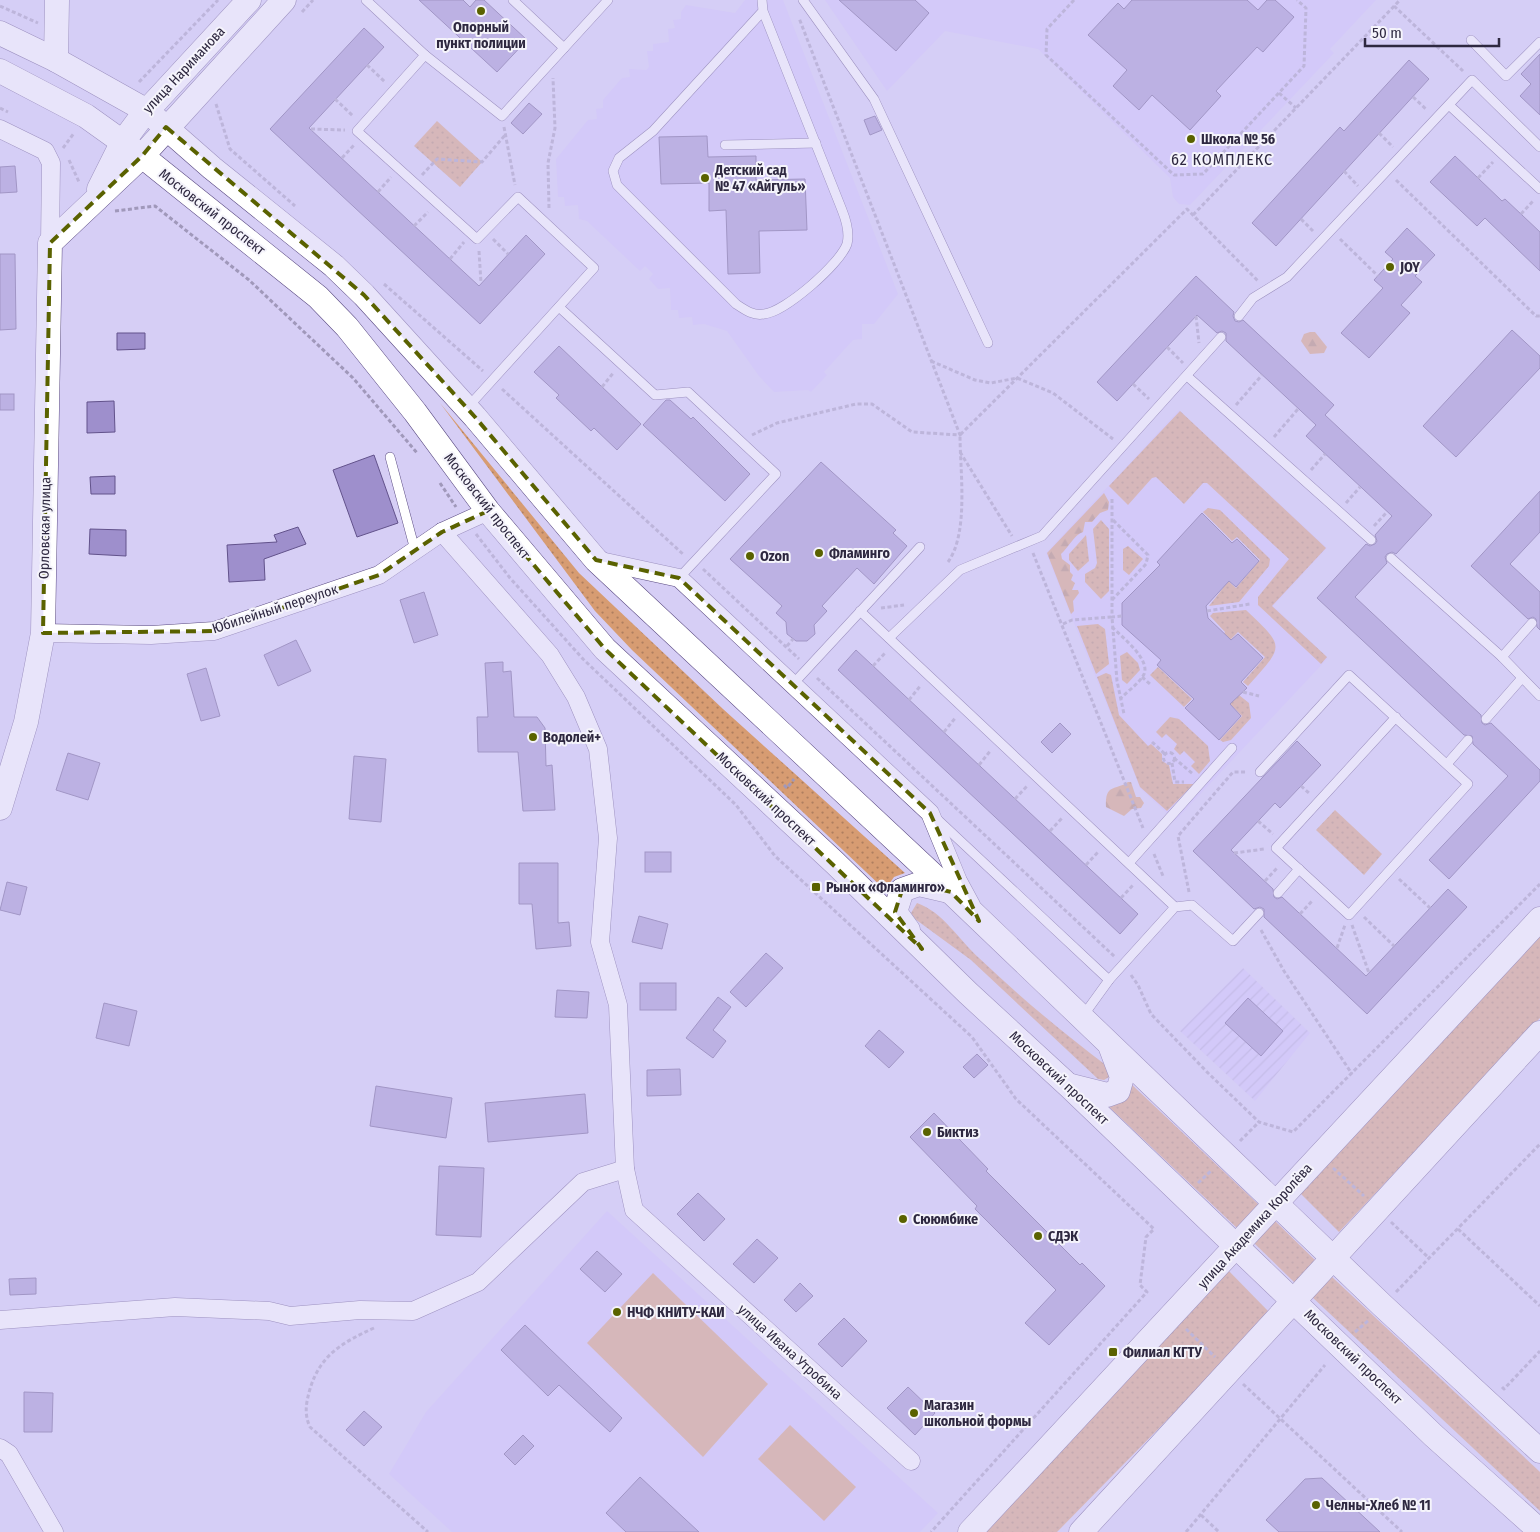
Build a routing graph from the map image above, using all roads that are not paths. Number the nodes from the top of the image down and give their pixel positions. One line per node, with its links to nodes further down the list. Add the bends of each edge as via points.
1 (57, 0): 15 (main road)
2 (249, 0): 18 (main road, улица Нариманова)
3 (366, 0): 14 (lane)
4 (513, 0): 13 (lane)
5 (608, 0): 13 (lane)
6 (762, 0): 9 (lane)
7 (803, 0): 32 (lane, via 874,99)
8 (292, 7): 19 (main road, улица Нариманова)
9 (763, 11): 22 (lane); 22 (lane, via 652,131 619,158 613,171 614,179 623,192 736,304 753,314 770,314 811,286 848,242 848,227)
10 (0, 33): 15 (main road)
11 (1471, 40): 12 (lane, via 1506,76)
12 (1540, 42)
13 (564, 48): 14 (lane, via 502,116)
14 (426, 55): 29 (lane, via 360,128 475,236 485,231 518,197 594,268)
15 (56, 60): 18 (main road)
16 (0, 71): 21 (main road, Московский проспект, via 86,116)
17 (1449, 105): 24 (lane, via 1472,80); 26 (lane); 30 (lane, via 1287,277 1253,298)
18 (147, 111): 19 (main road); 21 (main road, улица Нариманова)
19 (166, 127): 25 (main road, улица Нариманова); 34 (main road, via 334,266)
20 (0, 129): 28 (street, via 45,151 51,163)
21 (122, 143): 25 (main road, Московский проспект); 27 (main road, улица Нариманова)
22 (816, 143): 23 (lane)
23 (725, 145)
24 (1540, 147)
25 (142, 156): 27 (main road, улица Нариманова); 36 (main road, Московский проспект, via 318,297 347,327 415,412)
26 (1540, 190)
27 (103, 205): 28 (main road, улица Нариманова)
28 (50, 243): 46 (main road, Орловская улица)
29 (559, 307): 34 (lane); 43 (lane, via 655,395 688,392 776,474)
30 (1238, 316)
31 (1221, 337): 33 (lane)
32 (988, 343)
33 (1189, 374): 38 (lane); 47 (lane, via 1042,536 960,570)
34 (466, 409): 42 (main road)
35 (390, 457): 40 (lane)
36 (488, 511): 37 (street, Юбилейный переулок); 68 (main road, Московский проспект, via 605,649 835,863)
37 (442, 532): 40 (street, Юбилейный переулок); 74 (street, улица Ивана Утробина, via 550,655 576,697 598,749 608,838 600,942 618,1005)
38 (1368, 537)
39 (920, 547): 44 (lane)
40 (415, 550): 46 (street, Юбилейный переулок, via 379,575 214,631)
41 (1391, 558): 48 (lane)
42 (596, 560): 43 (street); 62 (main road)
43 (679, 578): 50 (street)
44 (860, 612): 47 (lane); 50 (lane)
45 (1532, 623): 48 (lane)
46 (42, 633): 58 (main road, Орловская улица, via 26,722)
47 (892, 640): 60 (lane)
48 (1502, 657): 49 (lane)
49 (1522, 678): 51 (lane); 53 (lane)
50 (793, 684): 59 (street)
51 (1540, 696)
52 (1396, 717): 56 (lane); 57 (lane, via 1349,675); 61 (lane, via 1279,845 1287,858)
53 (1486, 719)
54 (1468, 740): 56 (lane)
55 (1232, 748): 60 (lane)
56 (1447, 764): 61 (lane, via 1468,784 1352,912)
57 (1260, 772)
58 (0, 808)
59 (930, 813): 67 (street, via 958,881); 69 (lane)
60 (1129, 863): 64 (lane)
61 (1300, 869): 63 (lane)
62 (951, 892): 67 (main road); 68 (main road, via 920,884 902,890 895,912)
63 (1278, 893)
64 (1175, 907): 65 (lane, via 1192,905 1234,941); 69 (lane)
65 (1257, 916)
66 (1540, 919): 75 (main road, улица Академика Королёва)
67 (979, 921): 70 (main road)
68 (922, 949): 73 (main road, Московский проспект)
69 (1109, 980): 70 (lane)
70 (1081, 1018): 72 (main road)
71 (1540, 1033): 77 (main road)
72 (1109, 1044): 73 (main road, via 1122,1077 1118,1091 1107,1095); 75 (main road)
73 (1069, 1086): 76 (main road, Московский проспект)
74 (625, 1169): 79 (street, via 583,1182 478,1282 413,1310 360,1310 290,1316 268,1311 175,1307); 82 (street, улица Ивана Утробина, via 634,1210)
75 (1275, 1203): 76 (main road, улица Академика Королёва); 77 (main road)
76 (1236, 1246): 78 (main road, Московский проспект); 85 (main road, улица Академика Королёва)
77 (1332, 1257): 78 (main road); 81 (main road)
78 (1293, 1300): 83 (main road, Московский проспект, via 1434,1436); 86 (main road)
79 (0, 1320)
80 (0, 1448): 84 (street, via 9,1454)
81 (1540, 1451)
82 (911, 1461)
83 (1540, 1531)
84 (54, 1532)
85 (970, 1532)
86 (1081, 1532)

